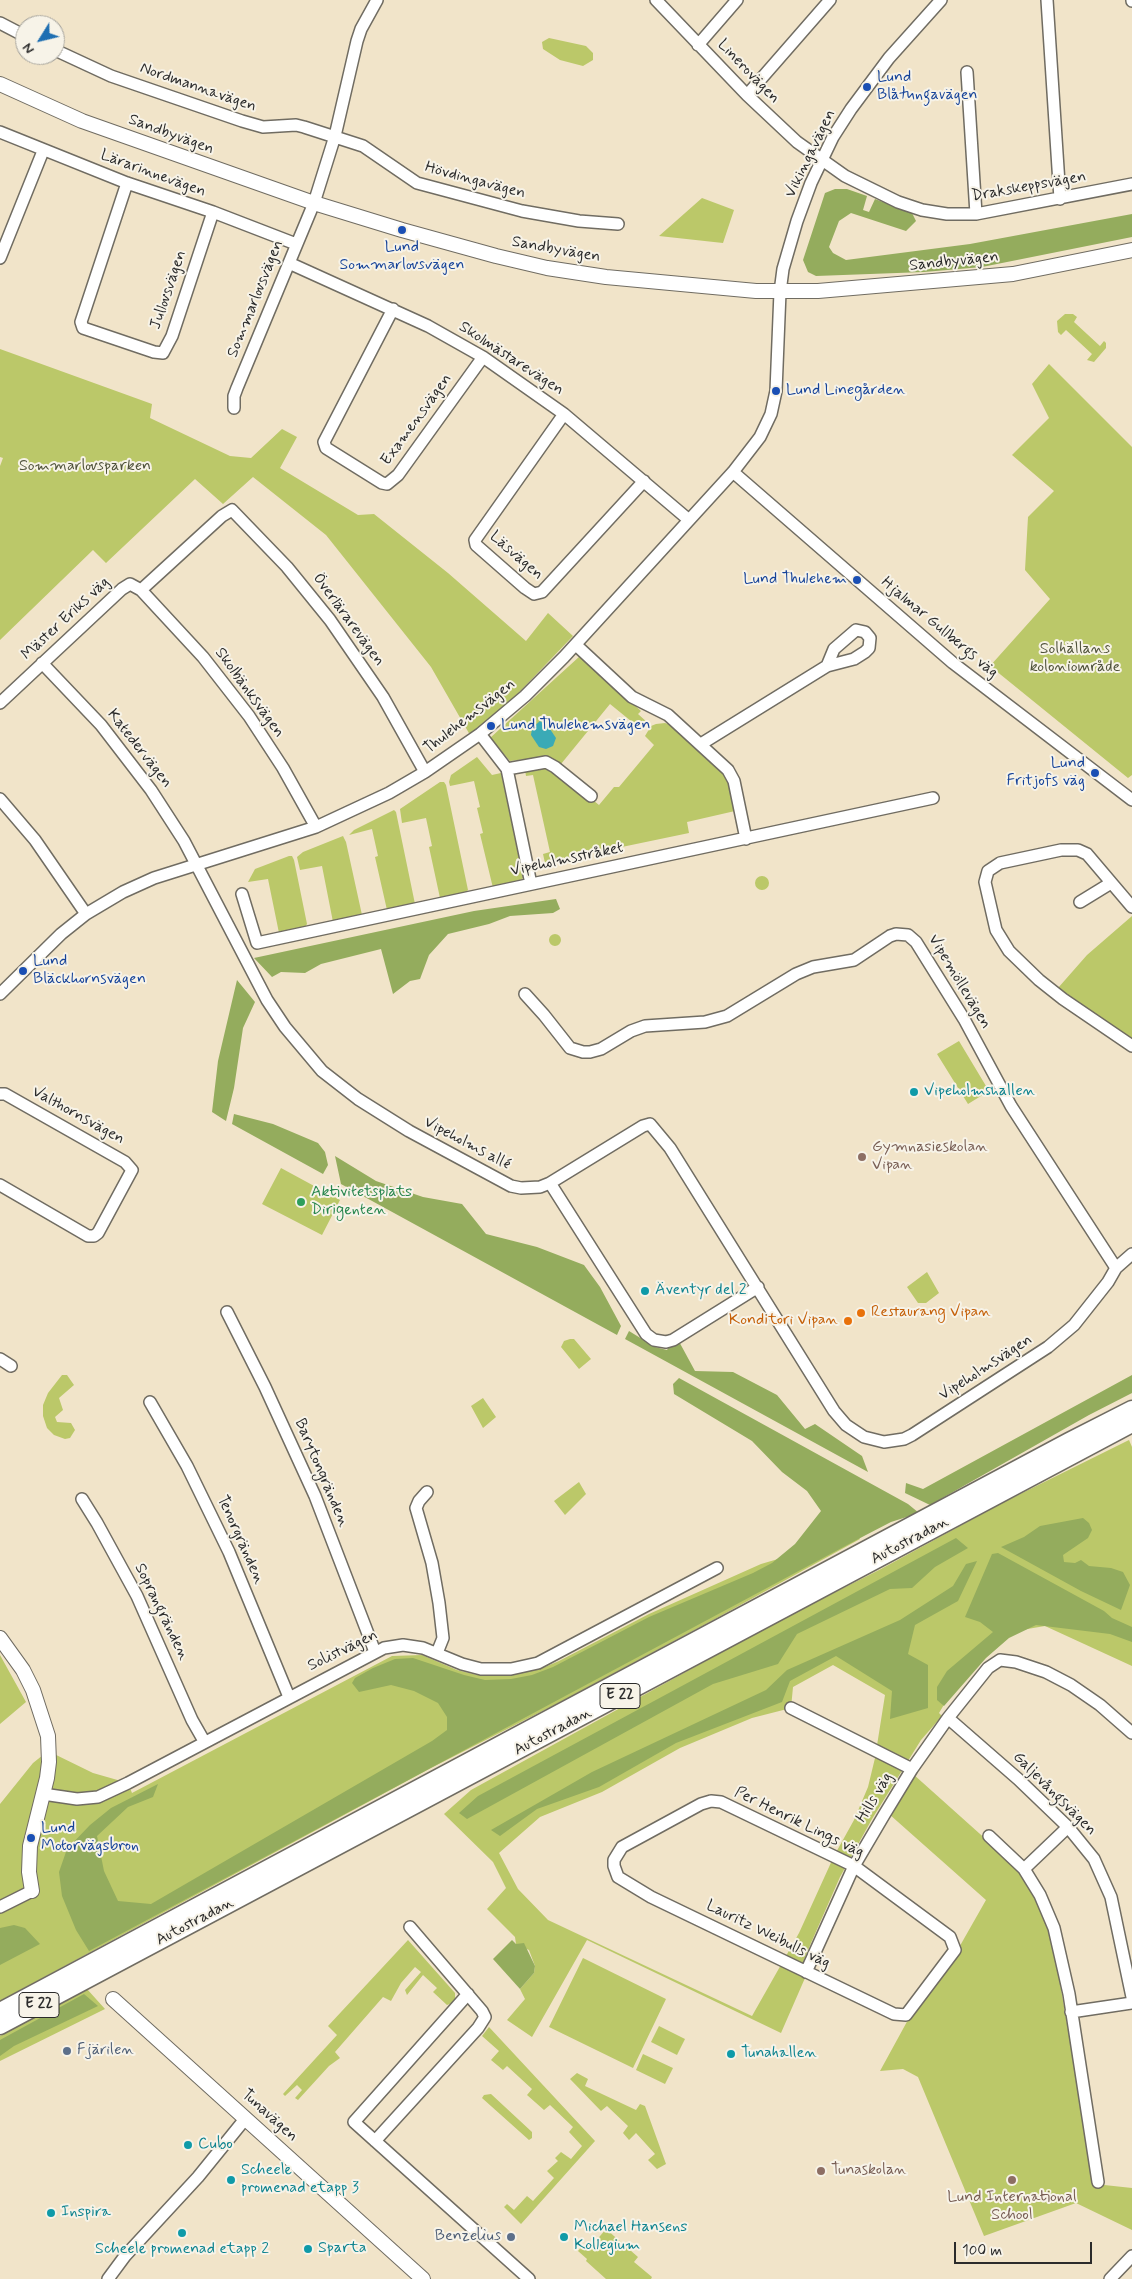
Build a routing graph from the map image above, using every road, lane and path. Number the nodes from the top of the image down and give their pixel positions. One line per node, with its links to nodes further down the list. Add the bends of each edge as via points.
1 (377, 0): 15 (street, Sommarlovsvägen, via 361,28)
2 (656, 0): 9 (street, Linerovägen)
3 (737, 0): 9 (street)
4 (830, 0): 13 (street)
5 (942, 0): 17 (street, Vikingavägen, via 889,58 862,94 833,137)
6 (1047, 0): 20 (street)
7 (0, 23): 8 (street)
8 (15, 31)
9 (698, 44): 13 (street, Linerovägen)
10 (65, 55): 15 (street, Nordmannavägen, via 111,76 253,124 263,127 296,125)
11 (967, 72): 23 (street)
12 (0, 84): 21 (main road, Sandbyvägen, via 82,121)
13 (747, 95): 17 (street, Linerovägen, via 797,142)
14 (0, 132): 16 (street, Lärarinnevägen)
15 (335, 136): 21 (street, Sommarlovsvägen); 24 (street, Hövdingavägen, via 376,153 417,183 522,211)
16 (43, 151): 18 (street, Lärarinnevägen); 27 (street)
17 (823, 161): 23 (street, Drakskeppsvägen, via 866,188 908,206 947,214); 29 (street, Vikingavägen, via 797,221)
18 (127, 183): 22 (street, Lärarinnevägen); 22 (street, Jullovsvägen, via 81,325 154,352 162,353 172,336)
19 (1132, 184): 20 (street, Drakskeppsvägen)
20 (1060, 199): 23 (street, Drakskeppsvägen)
21 (314, 203): 25 (street, Sommarlovsvägen); 29 (main road, Sandbyvägen, via 547,268 606,277)
22 (213, 212): 25 (street, Lärarinnevägen)
23 (976, 214)
24 (618, 224)
25 (296, 244): 28 (street, Sommarlovsvägen)
26 (1132, 250): 29 (main road, Sandbyvägen, via 1013,274)
27 (0, 258)
28 (289, 263): 30 (street, Skolmästarevägen); 32 (street, Sommarlovsvägen, via 237,388)
29 (780, 292): 34 (street, Thulehemsvägen, via 779,359 773,405 760,436)
30 (393, 309): 31 (street, Skolmästarevägen); 31 (street, Examensvägen, via 324,442 326,448 382,483 388,484 398,475)
31 (483, 357): 33 (street, Skolmästarevägen)
32 (234, 408)
33 (564, 414): 35 (street, Skolmästarevägen); 35 (street, Läsvägen, via 475,540 476,546 525,588 534,594 542,592)
34 (733, 472): 36 (street, Thulehemsvägen); 49 (street, Hjalmar Gullbergs väg, via 954,663)
35 (644, 481): 36 (street, Skolmästarevägen)
36 (689, 520): 38 (street, Thulehemsvägen)
37 (142, 590): 39 (street, Mäster Eriks väg, via 134,584 126,585); 45 (street, Överlärarevägen, via 222,516 230,510 236,513 312,596 383,697); 50 (street, Skolbänksvägen, via 203,657 249,716)
38 (576, 644): 42 (street, Thulehemsvägen, via 531,690); 43 (street, via 634,699 668,715)
39 (42, 663): 41 (street, Mäster Eriks väg); 52 (street, Katedervägen, via 127,757 174,824)
40 (827, 666): 43 (street)
41 (0, 703)
42 (480, 734): 44 (street); 45 (street, Thulehemsvägen)
43 (701, 744): 51 (street, via 732,776)
44 (506, 769): 46 (street, via 546,762); 53 (street)
45 (425, 772): 50 (street, Thulehemsvägen, via 358,810)
46 (591, 796)
47 (933, 798): 51 (street, Vipeholmsstråket)
48 (0, 799): 58 (street, via 35,840)
49 (1132, 800)
50 (316, 827): 52 (street, Thulehemsvägen)
51 (746, 839): 53 (street, Vipeholmsstråket)
52 (196, 864): 58 (street, Thulehemsvägen, via 123,892); 63 (street, Vipeholms allé, via 270,1004 322,1071 358,1099 409,1131 511,1186 528,1188)
53 (531, 884): 55 (street, Vipeholmsstråket, via 257,944)
54 (1112, 884): 56 (street); 57 (street); 61 (street, via 1087,854 1073,849 1000,863 988,871 985,882 996,930 1009,951 1063,999)
55 (242, 894)
56 (1080, 902)
57 (1132, 908)
58 (86, 914): 59 (street, Thulehemsvägen, via 56,938)
59 (2, 992)
60 (524, 994): 66 (street, Vipemöllevägen, via 570,1048 590,1052 645,1026 705,1022 727,1016 796,974 813,967 854,960 890,936 908,935 916,942 964,1019 1011,1106)
61 (1132, 1046)
62 (0, 1094): 64 (street, Valthornsvägen, via 125,1162 132,1170 94,1236 88,1236)
63 (550, 1183): 67 (street, via 646,1334 654,1340 673,1340); 67 (street, Vipeholms allé, via 650,1124 670,1148)
64 (0, 1185)
65 (1132, 1254): 66 (street, Vipeholmsvägen)
66 (1116, 1268): 73 (street, Vipeholmsvägen, via 1080,1318 1059,1339 912,1435 894,1441 874,1441 855,1432)
67 (758, 1287): 73 (street, Vipeholms allé)
68 (227, 1312): 79 (street, Barytongränden, via 315,1496)
69 (0, 1360): 70 (street)
70 (11, 1366)
71 (150, 1402): 81 (street, Tenorgränden, via 187,1466 229,1552)
72 (1132, 1409): 96 (highway, Autostradan / E 22)
73 (834, 1410)
74 (1132, 1424): 96 (highway, Autostradan / E 22)
75 (426, 1492): 80 (street, via 416,1508 439,1600 443,1638)
76 (82, 1499): 85 (street, Soprangränden, via 137,1596)
77 (717, 1568): 80 (street, Solistvägen, via 538,1663 486,1670)
78 (0, 1638): 87 (main road, via 23,1670 48,1736 49,1762)
79 (375, 1652): 80 (street, Solistvägen, via 403,1645); 81 (street, Solistvägen)
80 (437, 1653)
81 (289, 1696): 85 (street, Solistvägen)
82 (791, 1708): 86 (street)
83 (948, 1718): 84 (street, Hills väg, via 978,1678 1000,1660 1031,1666 1070,1685 1100,1705); 86 (street, Hills väg); 88 (street, Galjevångsvägen)
84 (1132, 1733)
85 (204, 1741): 87 (street, Solistvägen, via 98,1797 77,1799)
86 (912, 1769): 90 (street, Hills väg)
87 (43, 1794): 93 (main road, via 30,1846)
88 (1068, 1827): 91 (street); 100 (street, Galjevångsvägen, via 1094,1859 1112,1896)
89 (990, 1836): 91 (street)
90 (854, 1866): 92 (street, Per Henrik Lings väg, via 722,1802 711,1802 701,1804 622,1847 614,1860); 97 (street, Hills väg); 104 (street, Per Henrik Lings väg, via 943,1931 954,1944 955,1950)
91 (1024, 1869): 105 (street, via 1054,1928)
92 (615, 1872): 97 (street, Lauritz Weibulls väg, via 651,1897)
93 (32, 1892): 94 (street)
94 (0, 1907)
95 (410, 1927): 99 (street)
96 (105, 1963): 98 (highway, Autostradan / E 22)
97 (806, 1972): 104 (street, Lauritz Weibulls väg, via 894,2014 902,2016)
98 (73, 1980): 103 (highway, Autostradan / E 22); 106 (highway, Autostradan / E 22)
99 (468, 1994): 108 (street, via 485,2017); 108 (street, via 354,2122)
100 (1132, 1998)
101 (114, 1999): 107 (main road, Tunavägen)
102 (1132, 2003): 105 (street)
103 (0, 2011)
104 (910, 2011)
105 (1071, 2012): 109 (street)
106 (0, 2026)
107 (245, 2119): 111 (street); 112 (main road, Tunavägen)
108 (375, 2141): 113 (street)
109 (1098, 2182)
110 (1132, 2256): 114 (street)
111 (108, 2279)
112 (423, 2279)
113 (529, 2279)
114 (1110, 2279)

